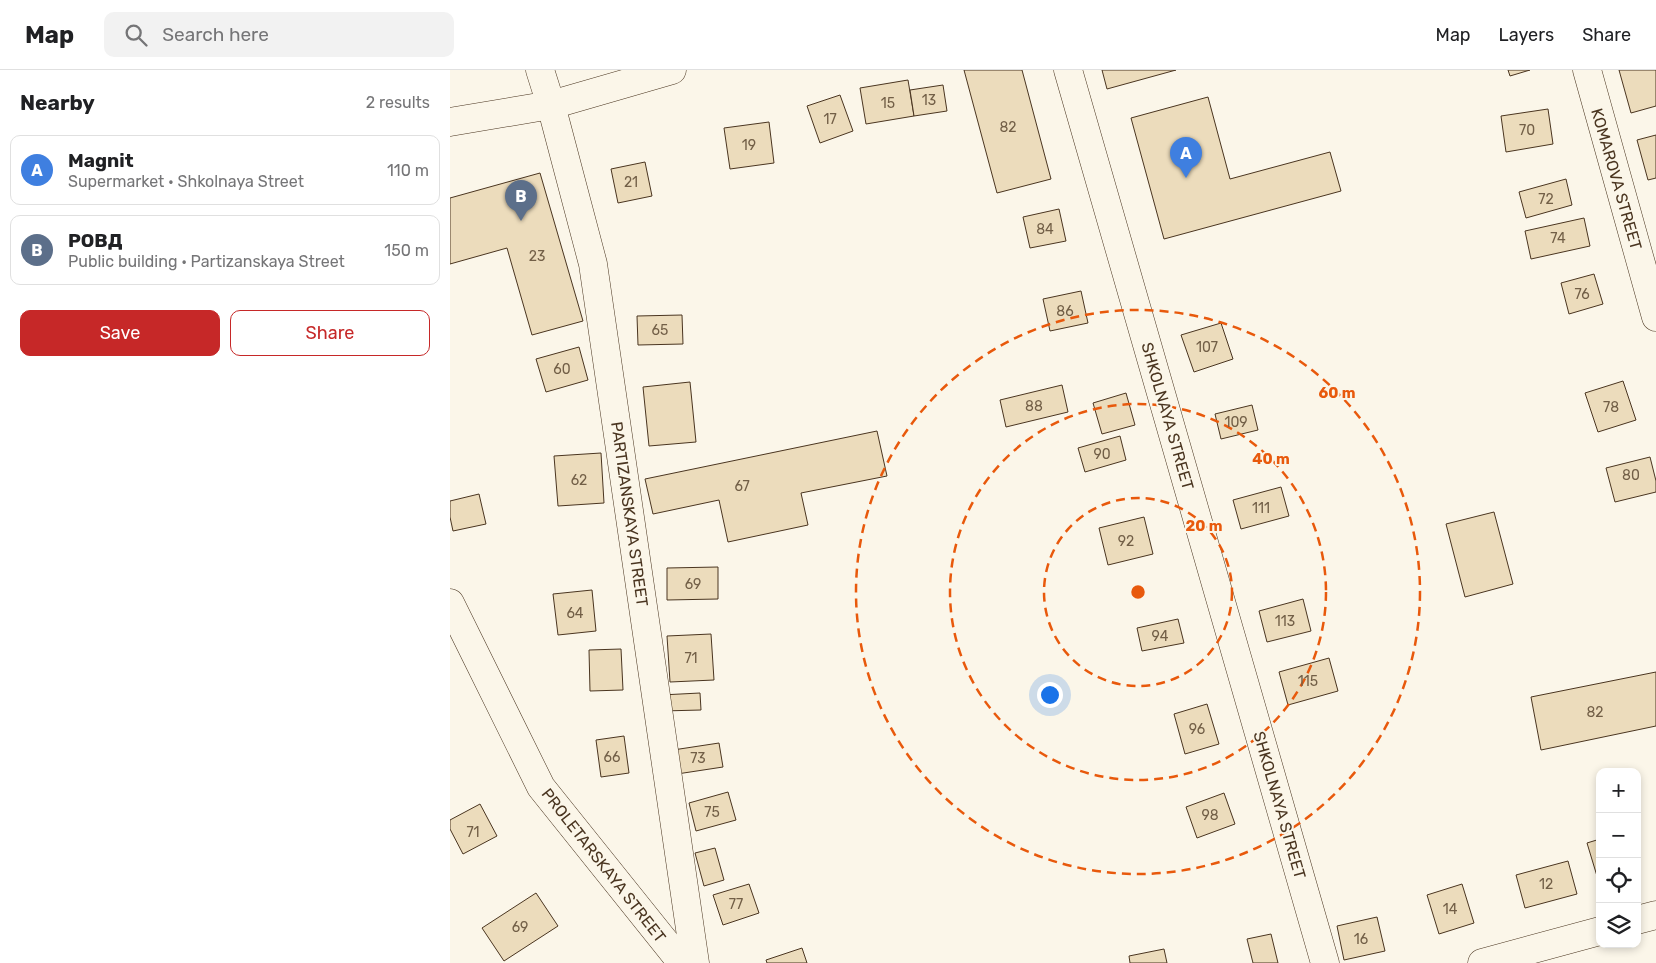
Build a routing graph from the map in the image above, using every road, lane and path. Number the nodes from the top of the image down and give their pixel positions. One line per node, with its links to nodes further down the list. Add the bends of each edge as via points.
1 (540, 70): 5 (street, PARTIZANSKAYA STREET)
2 (672, 70): 5 (street)
3 (1068, 70): 14 (street, SHKOLNAYA STREET)
4 (1586, 70): 7 (street, KOMAROVA STREET)
5 (551, 105): 6 (street); 13 (street, PARTIZANSKAYA STREET, via 593,264)
6 (450, 122)
7 (1656, 317)
8 (450, 603): 12 (street, PROLETARSKAYA STREET, via 541,787)
9 (1656, 915): 10 (street)
10 (1641, 919)
11 (1596, 932): 15 (street)
12 (682, 963)
13 (695, 963)
14 (1325, 963)
15 (1482, 963)

